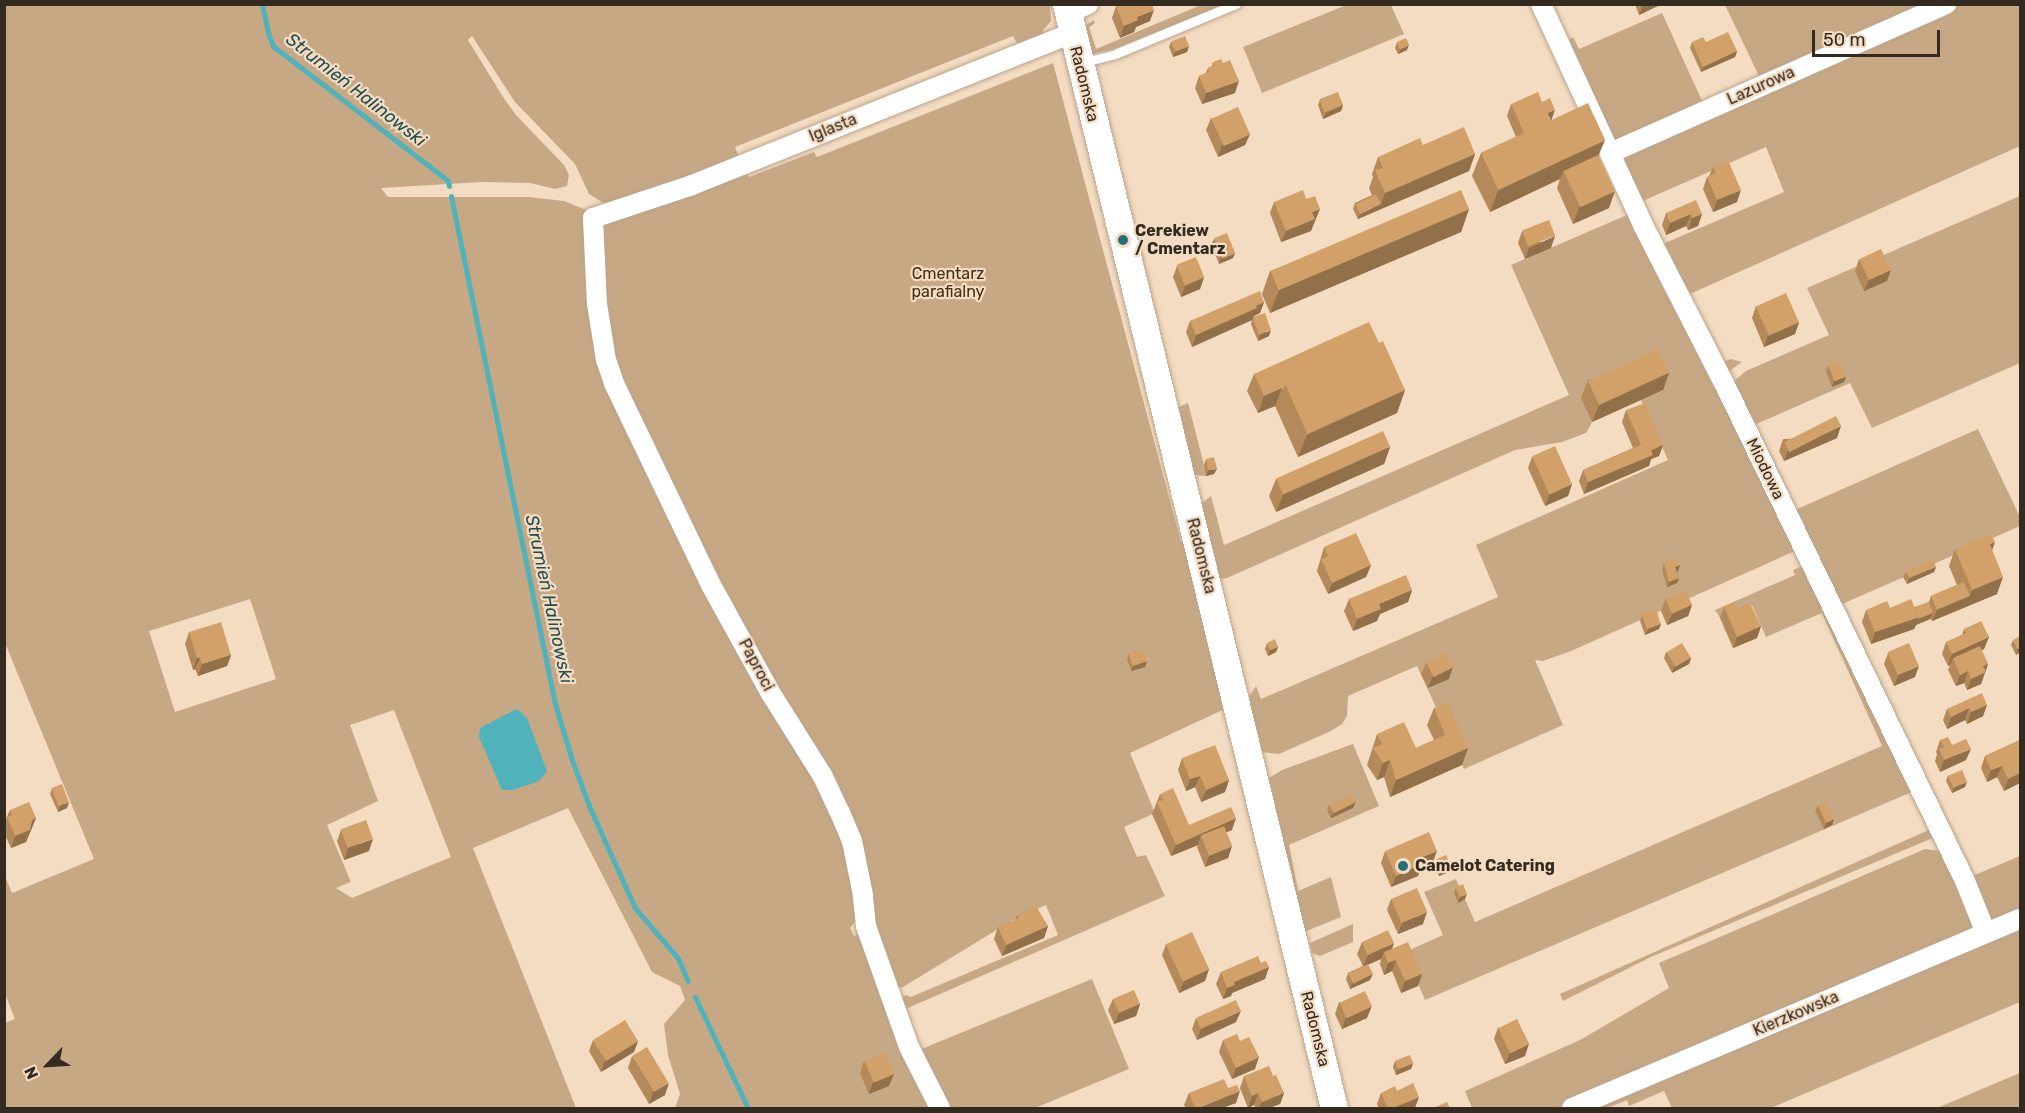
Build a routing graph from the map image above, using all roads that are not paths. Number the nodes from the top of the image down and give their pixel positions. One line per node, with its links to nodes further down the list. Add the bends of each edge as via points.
1 (1236, 4): 5 (lane, via 1115,54)
2 (1541, 4): 6 (street, Miodowa)
3 (1946, 4): 6 (street, Lazurowa)
4 (1073, 14): 5 (street, Radomska); 7 (street, Iglasta, via 692,185)
5 (1079, 63): 11 (street, Radomska)
6 (1610, 153): 9 (street, Miodowa, via 1965,881)
7 (592, 218): 10 (street, Paproci, via 597,304 614,383 711,585 839,811 852,841 866,926 909,1047)
8 (2020, 919): 9 (street, Kierzkowska)
9 (1986, 933): 12 (street, Kierzkowska)
10 (940, 1108)
11 (1334, 1108)
12 (1572, 1108)

